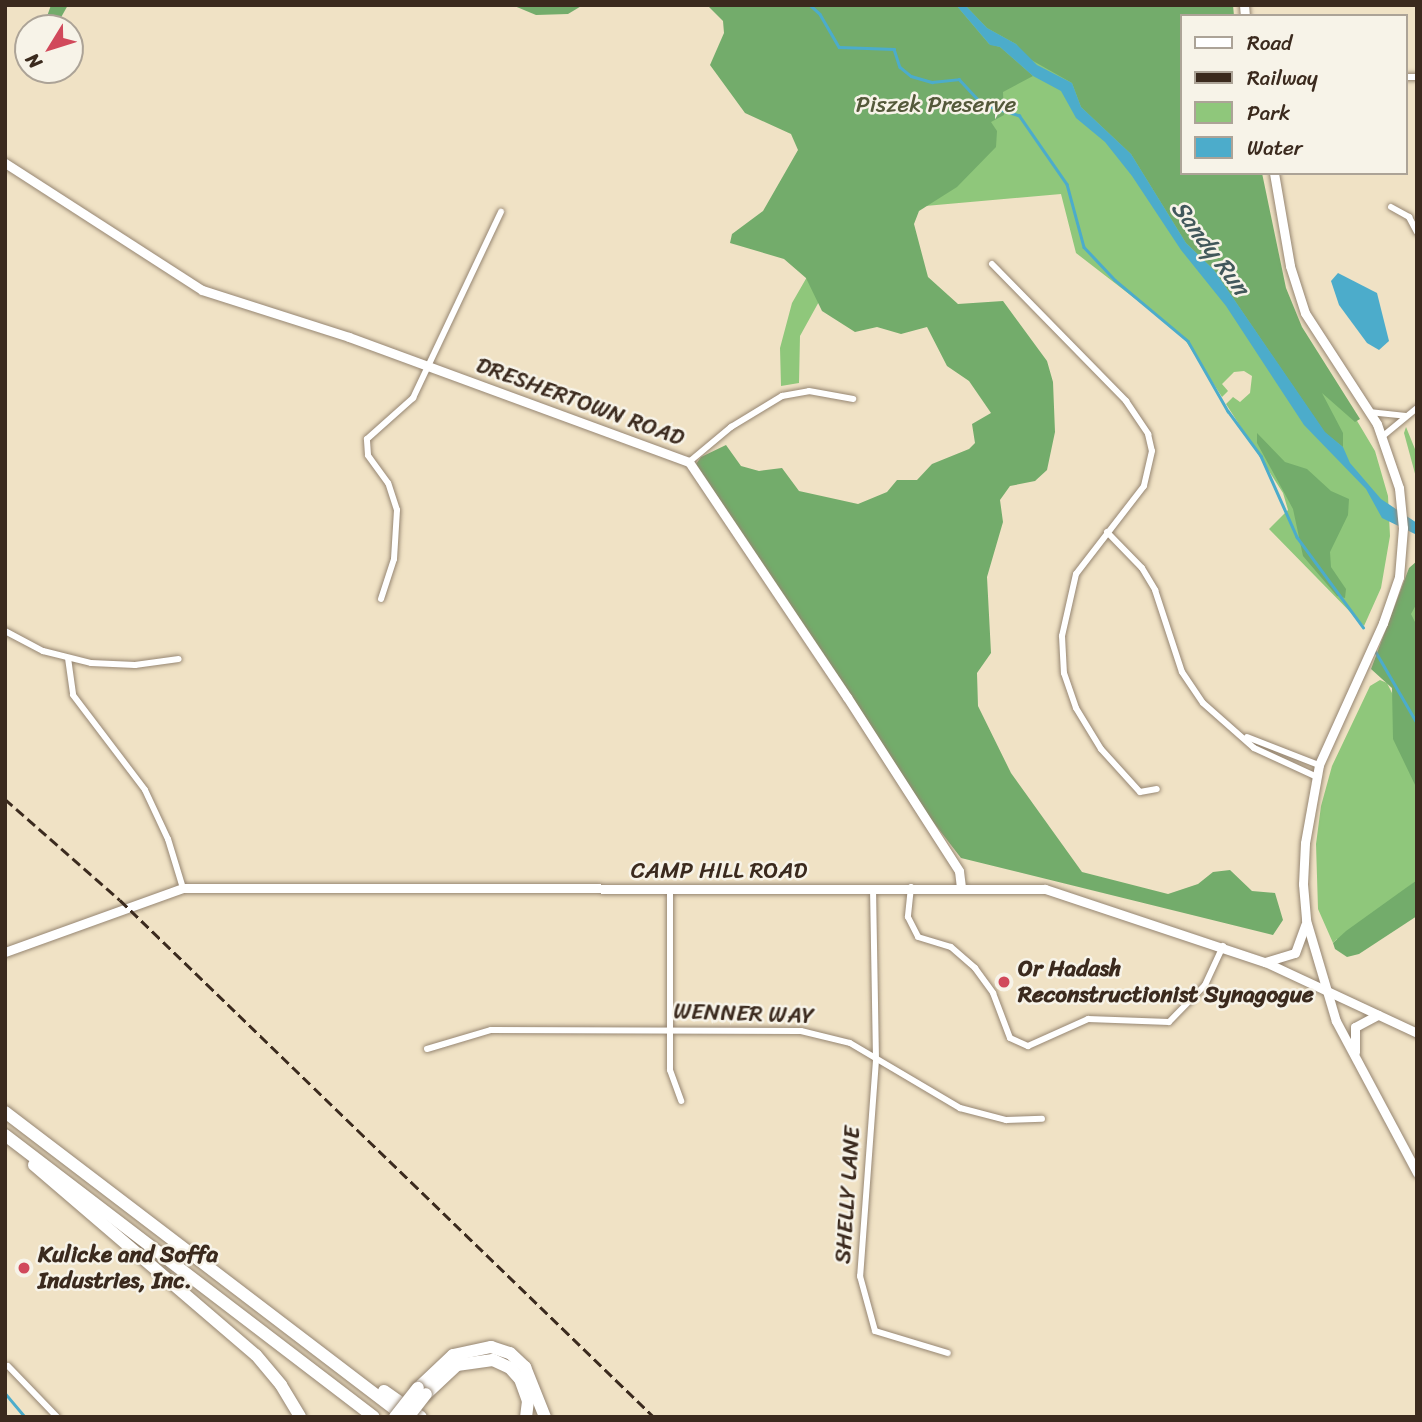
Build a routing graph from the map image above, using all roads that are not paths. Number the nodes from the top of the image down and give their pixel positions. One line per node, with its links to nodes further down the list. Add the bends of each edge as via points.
1 (5, 163): 7 (street, DRESHERTOWN ROAD, via 202,290)
2 (1274, 175): 10 (street, via 1290,266 1305,313)
3 (1391, 207): 5 (street, via 1409,217)
4 (501, 212): 7 (street)
5 (1417, 232)
6 (992, 264): 14 (street, via 1126,401 1148,434 1152,451 1144,486 1136,503)
7 (430, 368): 13 (street, DRESHERTOWN ROAD); 15 (street, via 407,406 372,431 365,446 370,461 388,483 397,510 394,559)
8 (853, 399): 13 (street, via 809,391 782,396 731,427)
9 (1417, 408): 11 (street)
10 (1369, 412): 11 (street); 12 (street)
11 (1408, 415): 12 (street)
12 (1383, 436): 20 (street, via 1401,503 1399,577 1383,623)
13 (690, 462): 23 (street, DRESHERTOWN ROAD)
14 (1107, 532): 19 (street, via 1149,579 1182,672 1203,703); 22 (street, via 1076,575 1067,602 1062,636 1064,673 1076,708 1101,749 1140,792)
15 (381, 599)
16 (5, 631): 17 (street, via 43,651)
17 (68, 657): 18 (street, via 120,665); 27 (street, via 73,695 145,790 168,839)
18 (179, 659)
19 (1246, 736): 20 (street); 21 (street, via 1254,748)
20 (1318, 765): 21 (street)
21 (1315, 776): 30 (street, via 1305,843)
22 (1157, 789)
23 (959, 871): 25 (street, DRESHERTOWN ROAD); 26 (street)
24 (911, 887): 25 (street, CAMP HILL ROAD); 28 (street, CAMP HILL ROAD); 31 (street, via 908,917 918,937 951,947 975,968 993,993 1010,1038 1028,1046 1088,1019 1169,1022 1205,985)
25 (961, 887): 26 (street, CAMP HILL ROAD)
26 (983, 887): 31 (street, CAMP HILL ROAD, via 1058,891)
27 (183, 888): 29 (street, CAMP HILL ROAD); 32 (street, CAMP HILL ROAD)
28 (873, 888): 29 (street, CAMP HILL ROAD); 39 (street, SHELLY LANE)
29 (670, 891): 36 (street)
30 (1306, 920): 33 (street, via 1295,953); 34 (street)
31 (1223, 946): 33 (street, CAMP HILL ROAD)
32 (5, 952)
33 (1265, 961): 34 (street, CAMP HILL ROAD)
34 (1324, 987): 35 (street, CAMP HILL ROAD); 40 (street)
35 (1378, 1015): 37 (street, CAMP HILL ROAD); 40 (street, via 1355,1027)
36 (673, 1029): 38 (street, WENNER WAY, via 491,1030); 39 (street, WENNER WAY, via 811,1032 843,1040); 41 (street, via 670,1070)
37 (1417, 1033)
38 (427, 1049)
39 (876, 1060): 43 (street, WENNER WAY, via 960,1108 1006,1120); 46 (street, SHELLY LANE, via 860,1276 875,1331)
40 (1356, 1061): 45 (street)
41 (681, 1101)
42 (5, 1111): 48 (highway)
43 (1042, 1119)
44 (5, 1137): 51 (highway, via 256,1355); 52 (highway)
45 (1417, 1173)
46 (948, 1353)
47 (8, 1366): 50 (street)
48 (342, 1368): 54 (highway); 55 (highway, via 368,1378)
49 (422, 1391): 53 (highway, bridge); 54 (highway, bridge); 56 (highway, via 457,1365 493,1360 520,1379 528,1401); 57 (highway, via 453,1355 482,1347 501,1350 519,1360 531,1377)
50 (57, 1417)
51 (299, 1417)
52 (374, 1417)
53 (396, 1417)
54 (407, 1417)
55 (421, 1417)
56 (526, 1417)
57 (545, 1417)

